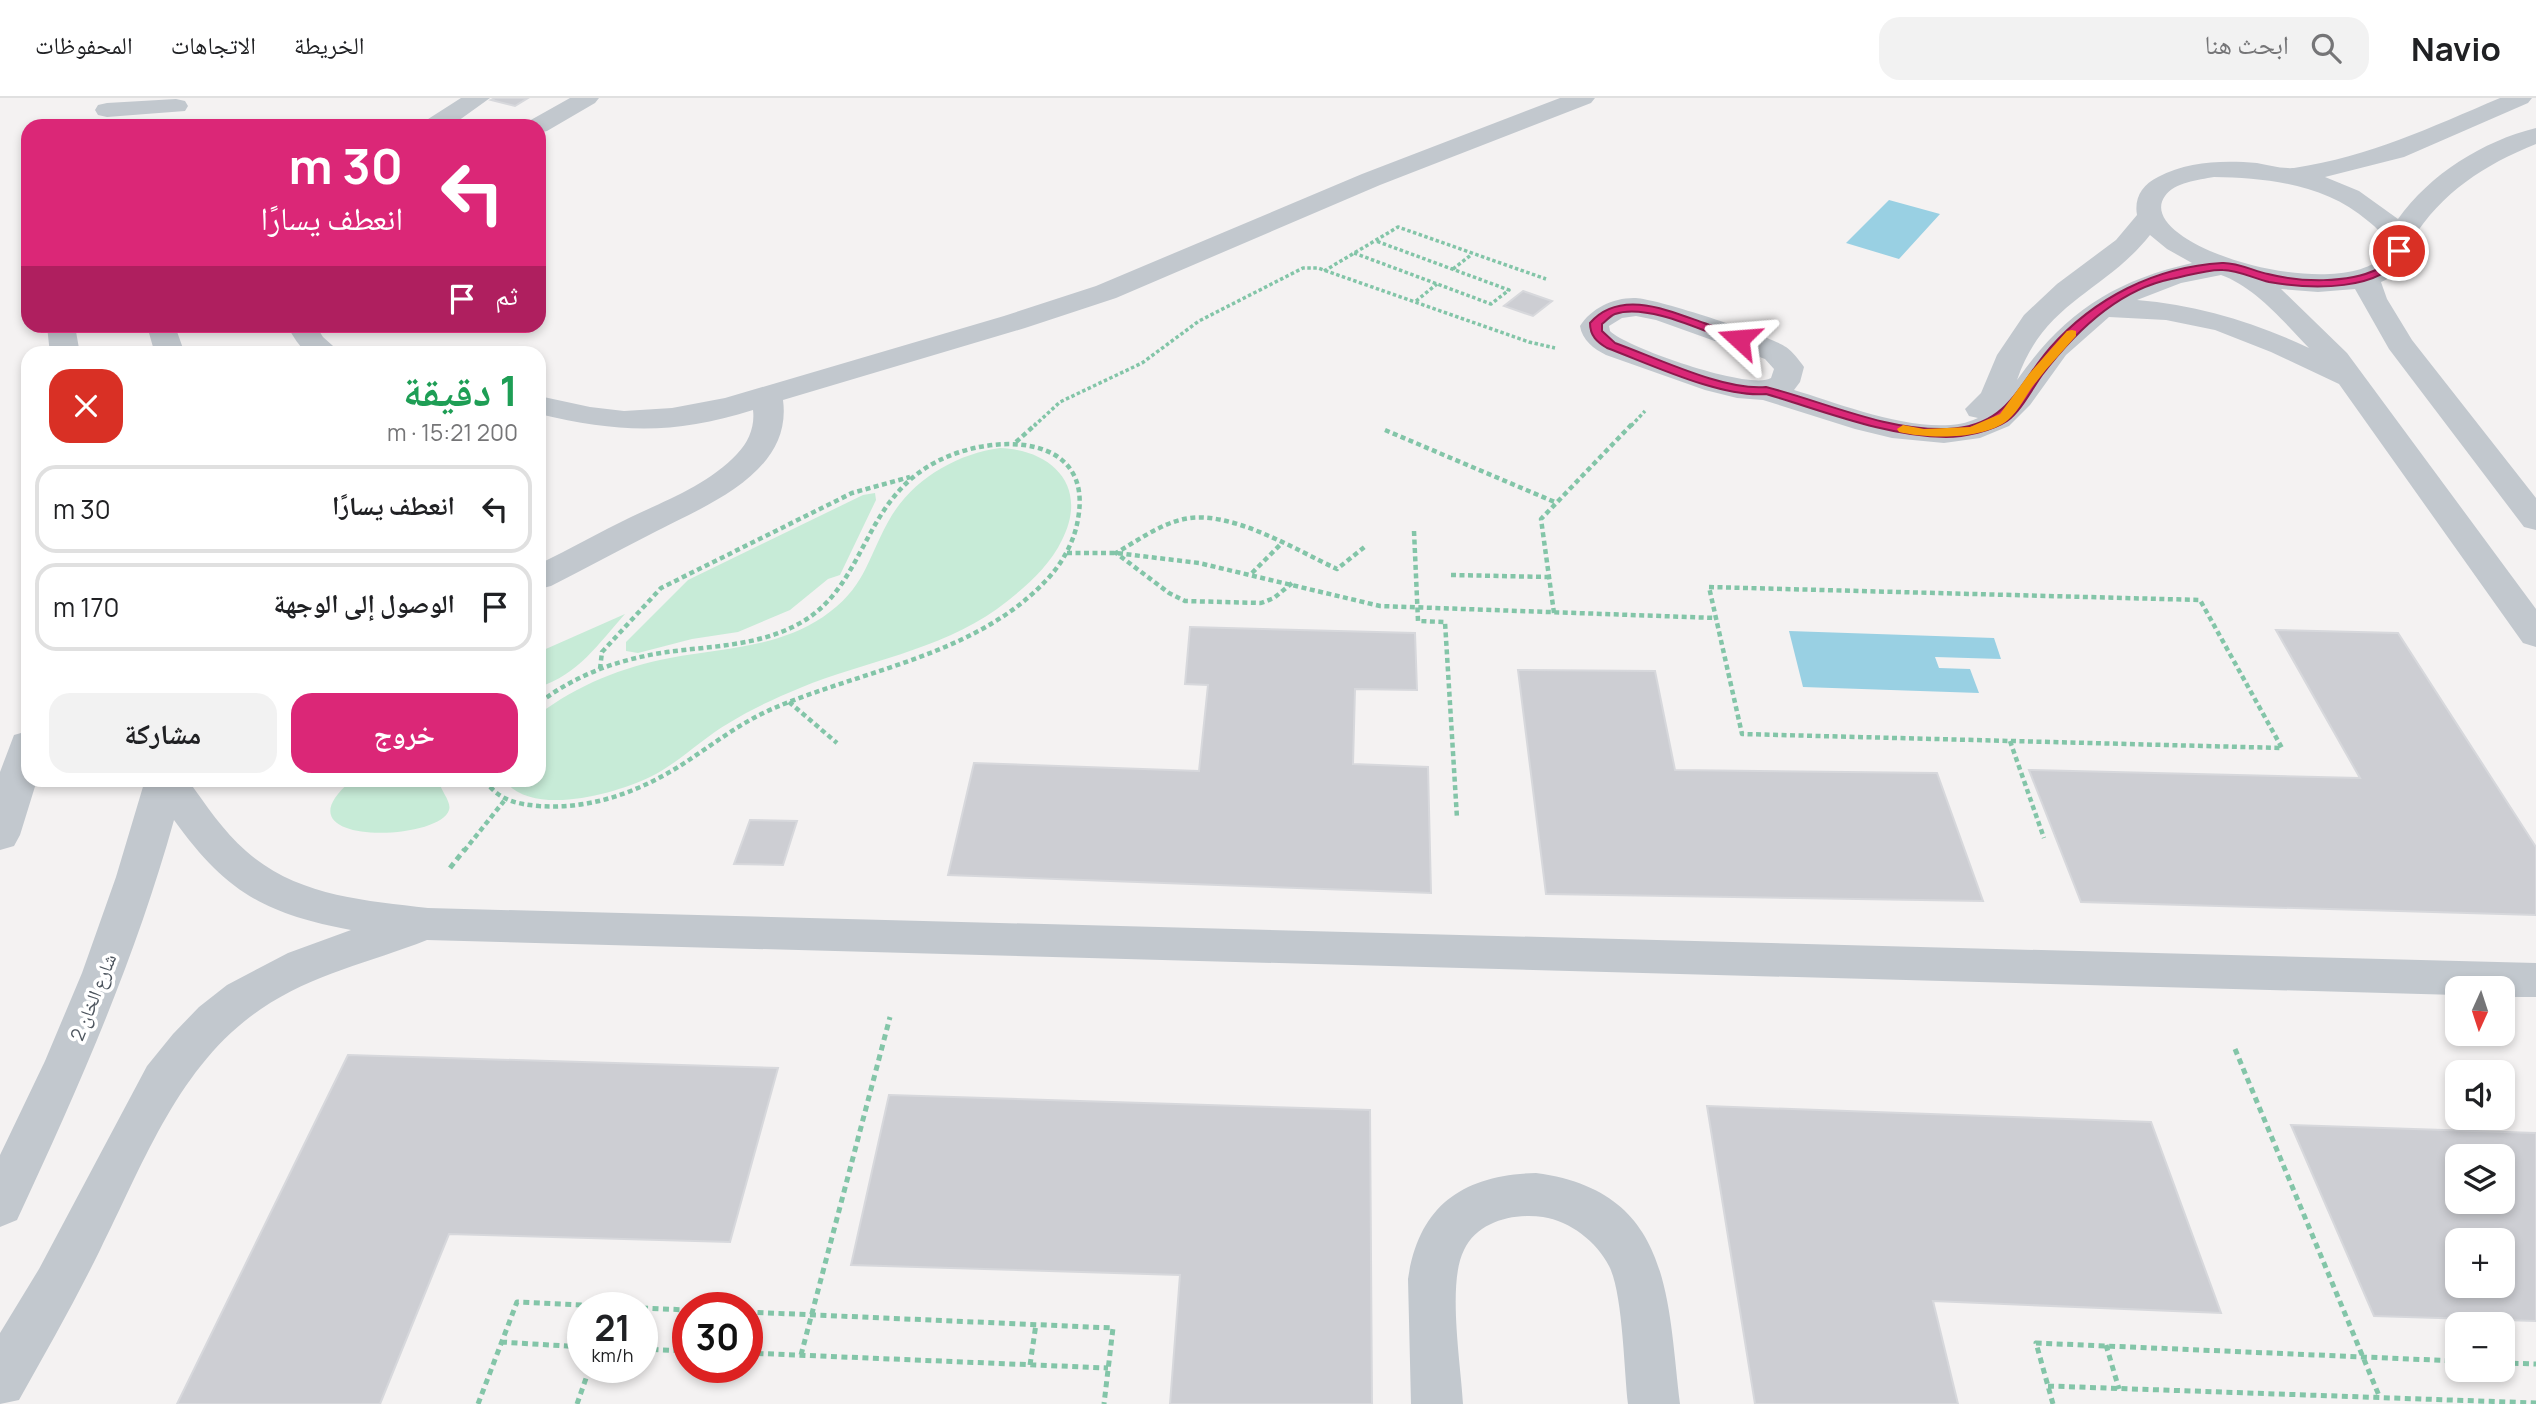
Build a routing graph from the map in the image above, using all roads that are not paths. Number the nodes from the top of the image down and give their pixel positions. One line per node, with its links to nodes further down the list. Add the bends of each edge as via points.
1 (478, 98): 7 (street)
2 (587, 98): 8 (street)
3 (1583, 98): 18 (street, via 1419,160 1108,291)
4 (2520, 98): 10 (street, via 2395,152)
5 (173, 110): 6 (street)
6 (106, 111)
7 (445, 119)
8 (546, 121)
9 (2536, 135): 12 (street, via 2454,175 2424,201)
10 (2290, 176): 11 (street, via 2238,169 2174,177 2151,193); 12 (street, via 2361,203 2391,227)
11 (2150, 216): 13 (street, via 2184,248); 20 (street, via 2125,249 2039,316 2022,337 1996,397 1987,405 1975,412 1939,418)
12 (2398, 240): 14 (street, via 2393,262)
13 (2233, 269): 14 (street, via 2296,282); 15 (street, via 2175,274 2141,285); 16 (street, via 2308,328)
14 (2365, 278): 21 (street, via 2399,343)
15 (2102, 308): 16 (street, via 2157,309 2234,325); 20 (street, via 2055,350 2004,417 1990,425 1924,433)
16 (2353, 382): 23 (street)
17 (1778, 383): 17 (street, via 1753,392 1731,388 1624,351 1601,339 1596,323 1609,311 1636,307 1664,313 1775,353 1789,368); 20 (street)
18 (767, 395): 19 (street, via 702,414 637,420 581,416); 22 (street, via 771,407 767,434 735,473)
19 (546, 407)
20 (1853, 408)
21 (2536, 520)
22 (546, 574)
23 (2536, 635)
24 (21, 768): 27 (street)
25 (163, 787): 30 (street, شارع الخان 2, via 140,872 104,973)
26 (171, 787): 28 (street, via 232,862 257,882 326,910)
27 (0, 835)
28 (428, 924): 29 (street); 31 (street, via 288,970 204,1029 163,1080 57,1285)
29 (2536, 980)
30 (0, 1205)
31 (0, 1382)
32 (1437, 1404): 33 (street, via 1433,1281 1440,1245 1462,1216 1495,1199 1533,1194 1573,1203 1607,1226 1631,1258 1641,1296)
33 (1654, 1404)

